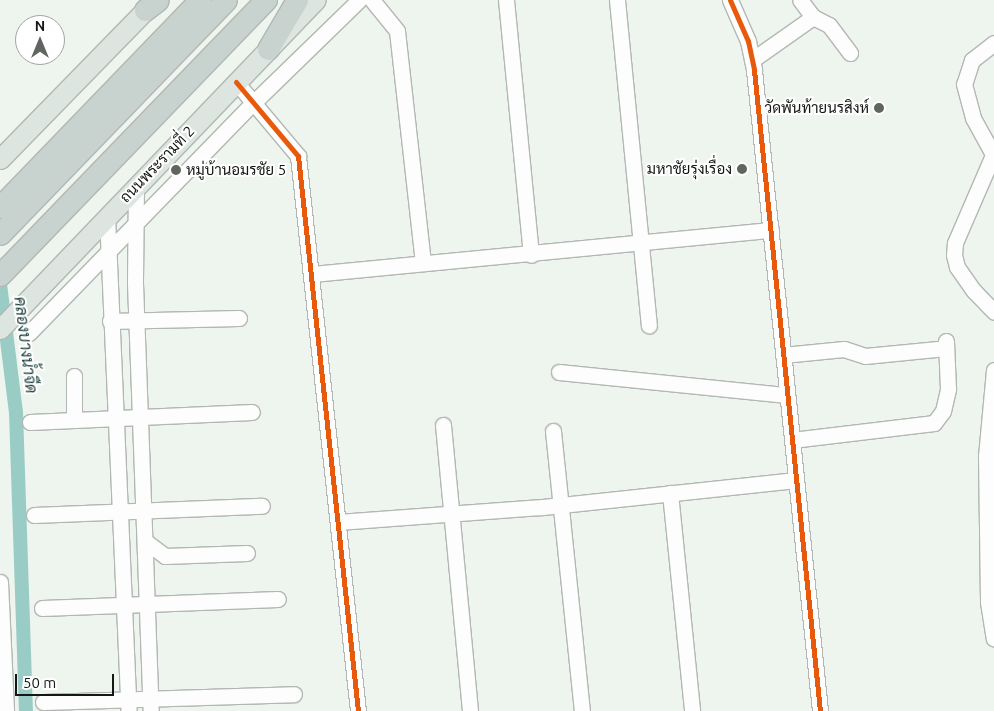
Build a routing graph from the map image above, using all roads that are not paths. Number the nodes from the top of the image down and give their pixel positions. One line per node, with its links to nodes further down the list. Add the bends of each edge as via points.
1 (200, 0): 24 (highway)
2 (226, 0): 28 (highway)
3 (259, 0): 33 (highway)
4 (266, 0): 35 (highway)
5 (296, 0): 16 (highway)
6 (316, 0): 16 (main road, ถนนพระรามที่ 2)
7 (359, 0): 20 (street)
8 (372, 0): 32 (street, via 398,31)
9 (506, 0): 31 (street)
10 (617, 0): 29 (street)
11 (730, 0): 18 (street)
12 (800, 0): 14 (street)
13 (152, 3): 22 (main road)
14 (813, 17): 17 (street, via 829,26); 18 (street)
15 (994, 43): 21 (street, via 972,60 964,84 973,118)
16 (268, 48): 19 (main road, ถนนพระรามที่ 2)
17 (850, 53)
18 (752, 60): 27 (street)
19 (236, 82): 20 (street); 23 (main road, ถนนพระรามที่ 2)
20 (253, 103): 26 (street); 34 (street, via 298,156)
21 (994, 156): 38 (street, via 955,243 954,255 957,267)
22 (0, 159)
23 (136, 185): 25 (main road, ถนนพระรามที่ 2); 26 (street)
24 (7, 200)
25 (107, 216): 30 (street); 43 (main road, ถนนพระรามที่ 2)
26 (134, 229): 30 (street); 36 (street)
27 (771, 230): 29 (street); 45 (street)
28 (0, 234)
29 (642, 244): 31 (street); 42 (street)
30 (109, 254): 37 (street); 44 (street)
31 (531, 255): 32 (street)
32 (423, 263): 34 (street)
33 (0, 270)
34 (312, 274): 67 (street)
35 (0, 275)
36 (135, 283): 37 (street); 40 (street)
37 (109, 285): 41 (street)
38 (994, 312)
39 (239, 318): 40 (street)
40 (136, 319): 41 (street); 51 (street)
41 (110, 321): 52 (street)
42 (650, 325)
43 (0, 329)
44 (29, 333)
45 (783, 355): 49 (street); 58 (street, via 844,349 865,356 946,345 948,389 943,411 934,423)
46 (994, 370): 56 (street)
47 (559, 372): 49 (street)
48 (74, 376): 53 (street)
49 (788, 395): 58 (street)
50 (252, 412): 51 (street)
51 (140, 415): 52 (street); 63 (street)
52 (115, 416): 53 (street); 64 (street)
53 (74, 420): 54 (street)
54 (30, 422)
55 (443, 425): 65 (street)
56 (991, 429): 68 (street)
57 (553, 431): 61 (street)
58 (792, 440): 59 (street)
59 (796, 480): 60 (street); 86 (street)
60 (670, 492): 61 (street); 85 (street)
61 (562, 503): 65 (street); 84 (street)
62 (262, 506): 63 (street)
63 (144, 510): 64 (street); 69 (street)
64 (120, 512): 66 (street); 74 (street)
65 (450, 514): 67 (street); 83 (street)
66 (34, 515)
67 (338, 522): 82 (street)
68 (990, 532): 76 (street, via 988,602)
69 (145, 541): 70 (street, via 165,556); 73 (street)
70 (247, 553)
71 (0, 582): 79 (street)
72 (278, 599): 73 (street)
73 (147, 602): 74 (street); 81 (street)
74 (124, 604): 75 (street); 80 (street)
75 (42, 608)
76 (994, 638)
77 (294, 694): 81 (street)
78 (43, 702): 80 (street)
79 (4, 704)
80 (129, 705): 81 (street)
81 (151, 705)
82 (358, 711)
83 (470, 711)
84 (582, 711)
85 (692, 711)
86 (820, 711)

